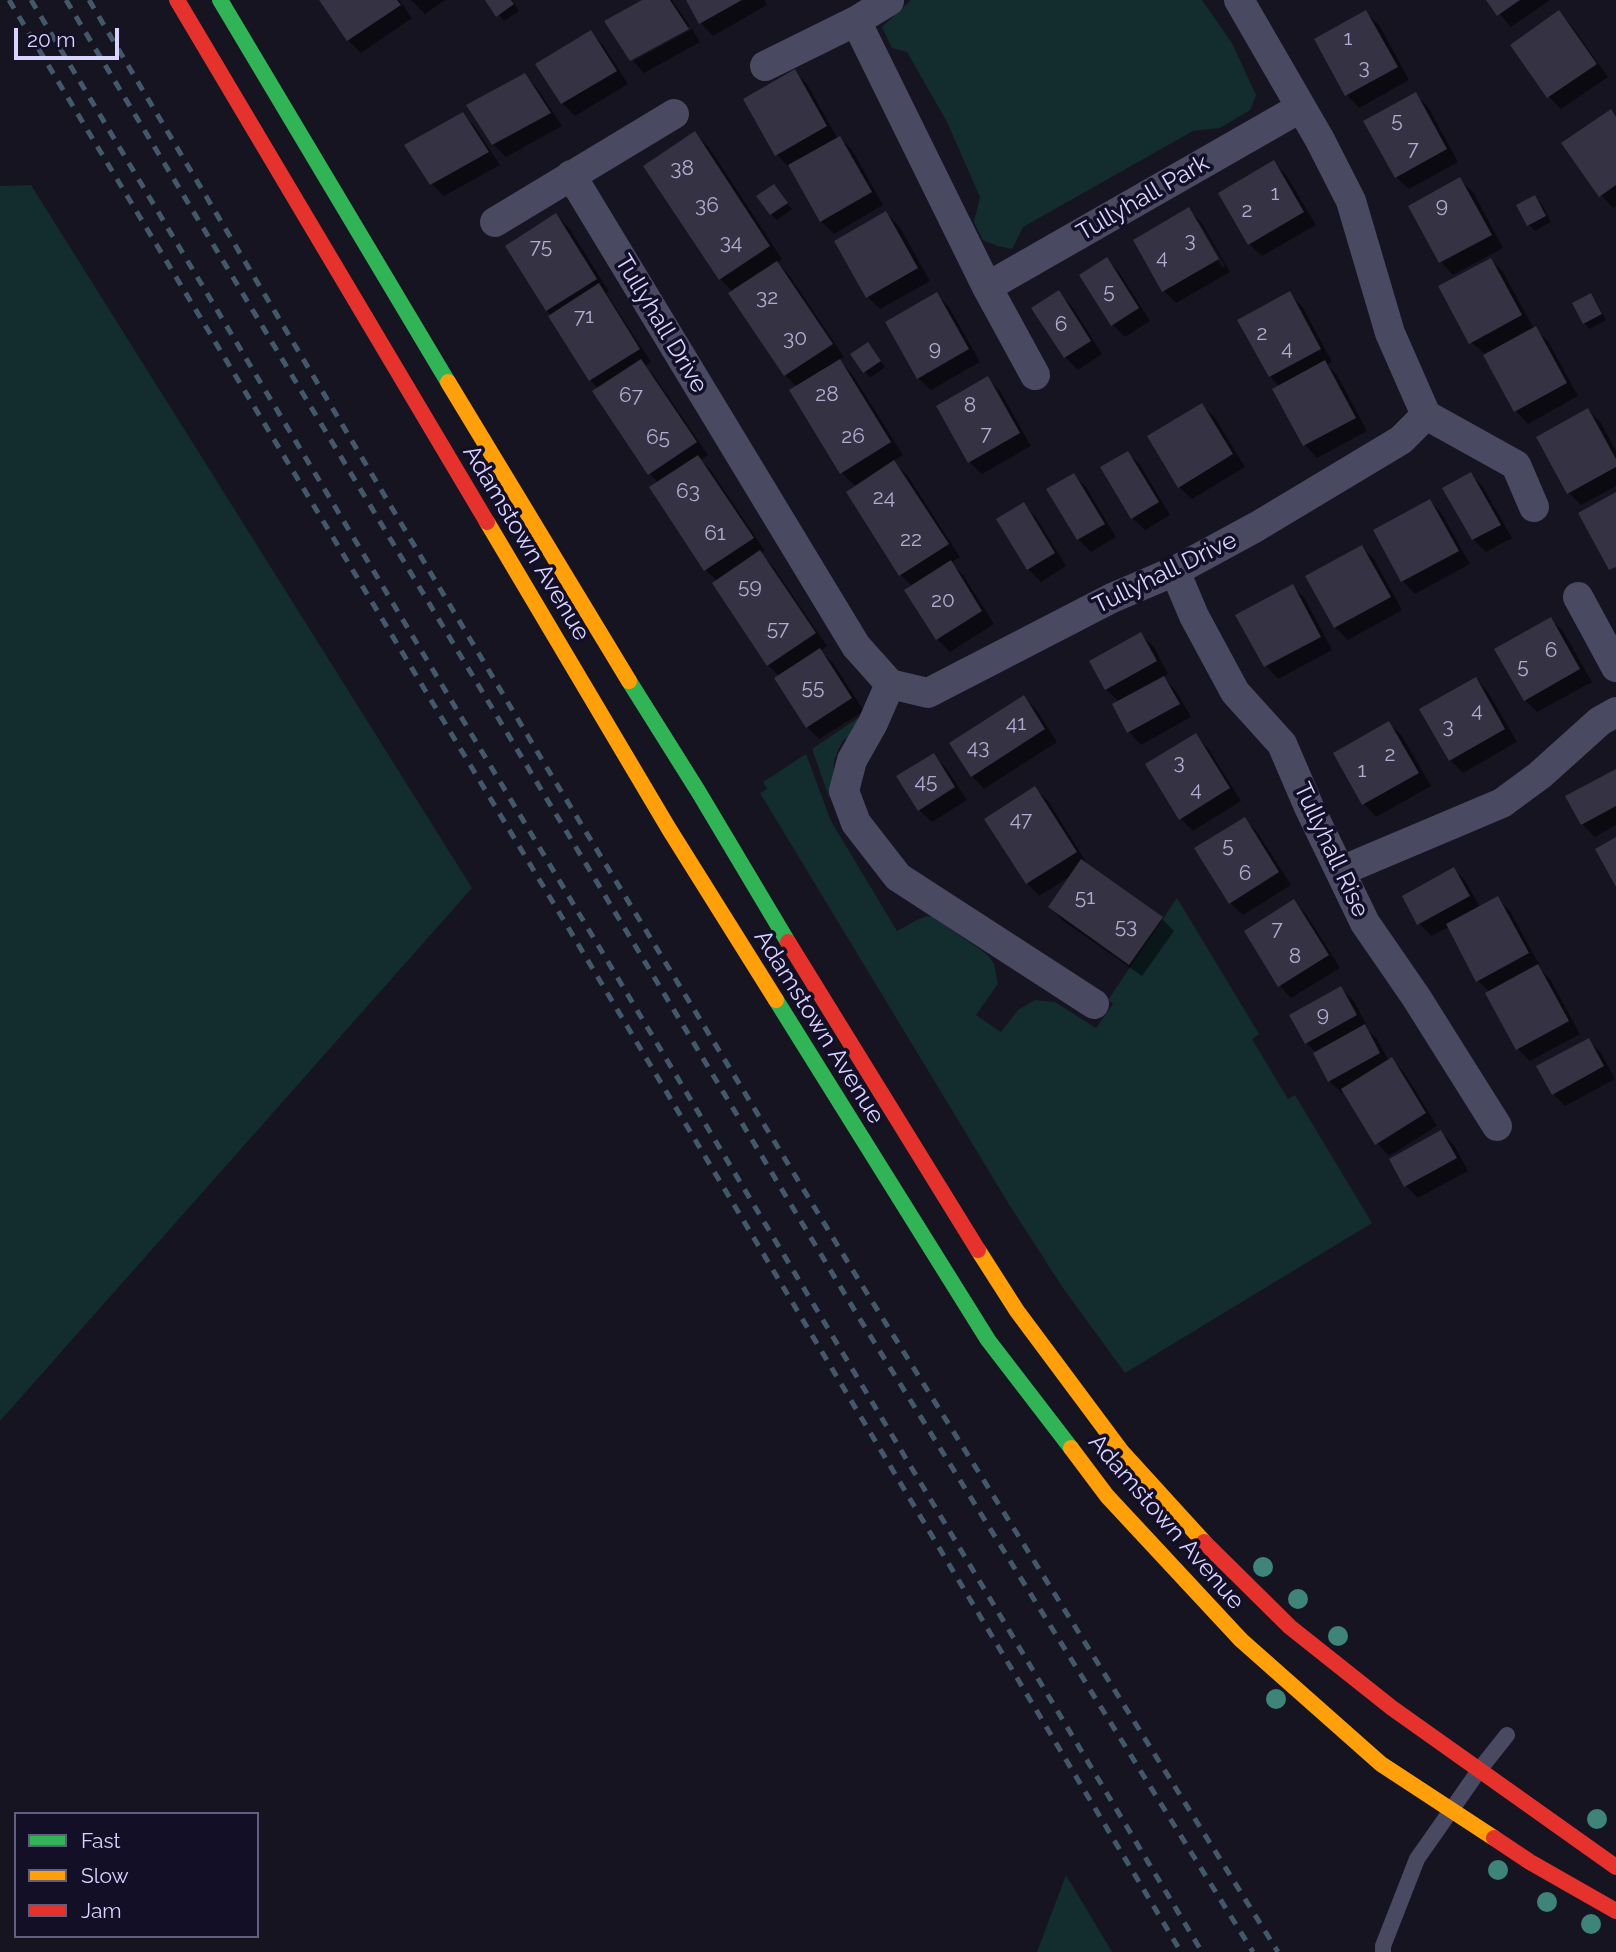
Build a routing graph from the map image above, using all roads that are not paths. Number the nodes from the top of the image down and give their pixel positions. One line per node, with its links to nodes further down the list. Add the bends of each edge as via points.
1 (177, 0): 25 (street, Adamstown Avenue, via 668,829 988,1340 1107,1496 1241,1640 1375,1759)
2 (220, 0): 24 (street, Adamstown Avenue, via 593,625 1017,1311 1122,1452 1290,1627 1392,1708)
3 (889, 1): 5 (street)
4 (1249, 4): 7 (street)
5 (856, 21): 6 (street); 11 (street)
6 (765, 66)
7 (1300, 108): 11 (street, Tullyhall Park); 13 (street, via 1350,201 1390,333)
8 (674, 114): 9 (street)
9 (571, 175): 10 (street); 18 (street, Tullyhall Drive, via 856,646)
10 (495, 222)
11 (986, 287): 12 (street)
12 (1035, 375)
13 (1426, 415): 14 (street, via 1516,465); 15 (street, Tullyhall Drive, via 1401,440)
14 (1534, 508)
15 (1175, 571): 18 (street, Tullyhall Drive, via 1112,598 928,693); 20 (street, Tullyhall Rise, via 1235,692 1282,744)
16 (1578, 597): 17 (street)
17 (1616, 667)
18 (890, 684): 21 (street, via 852,760 844,791 856,823 898,877)
19 (1616, 712): 20 (street, via 1502,803)
20 (1341, 870): 22 (street, Tullyhall Rise, via 1365,923)
21 (1094, 1004)
22 (1497, 1126)
23 (1507, 1735): 24 (lane)
24 (1480, 1769): 25 (lane); 26 (street, Adamstown Avenue)
25 (1451, 1811): 27 (street, Adamstown Avenue); 28 (lane, via 1417,1859)
26 (1616, 1867)
27 (1616, 1911)
28 (1383, 1952)

